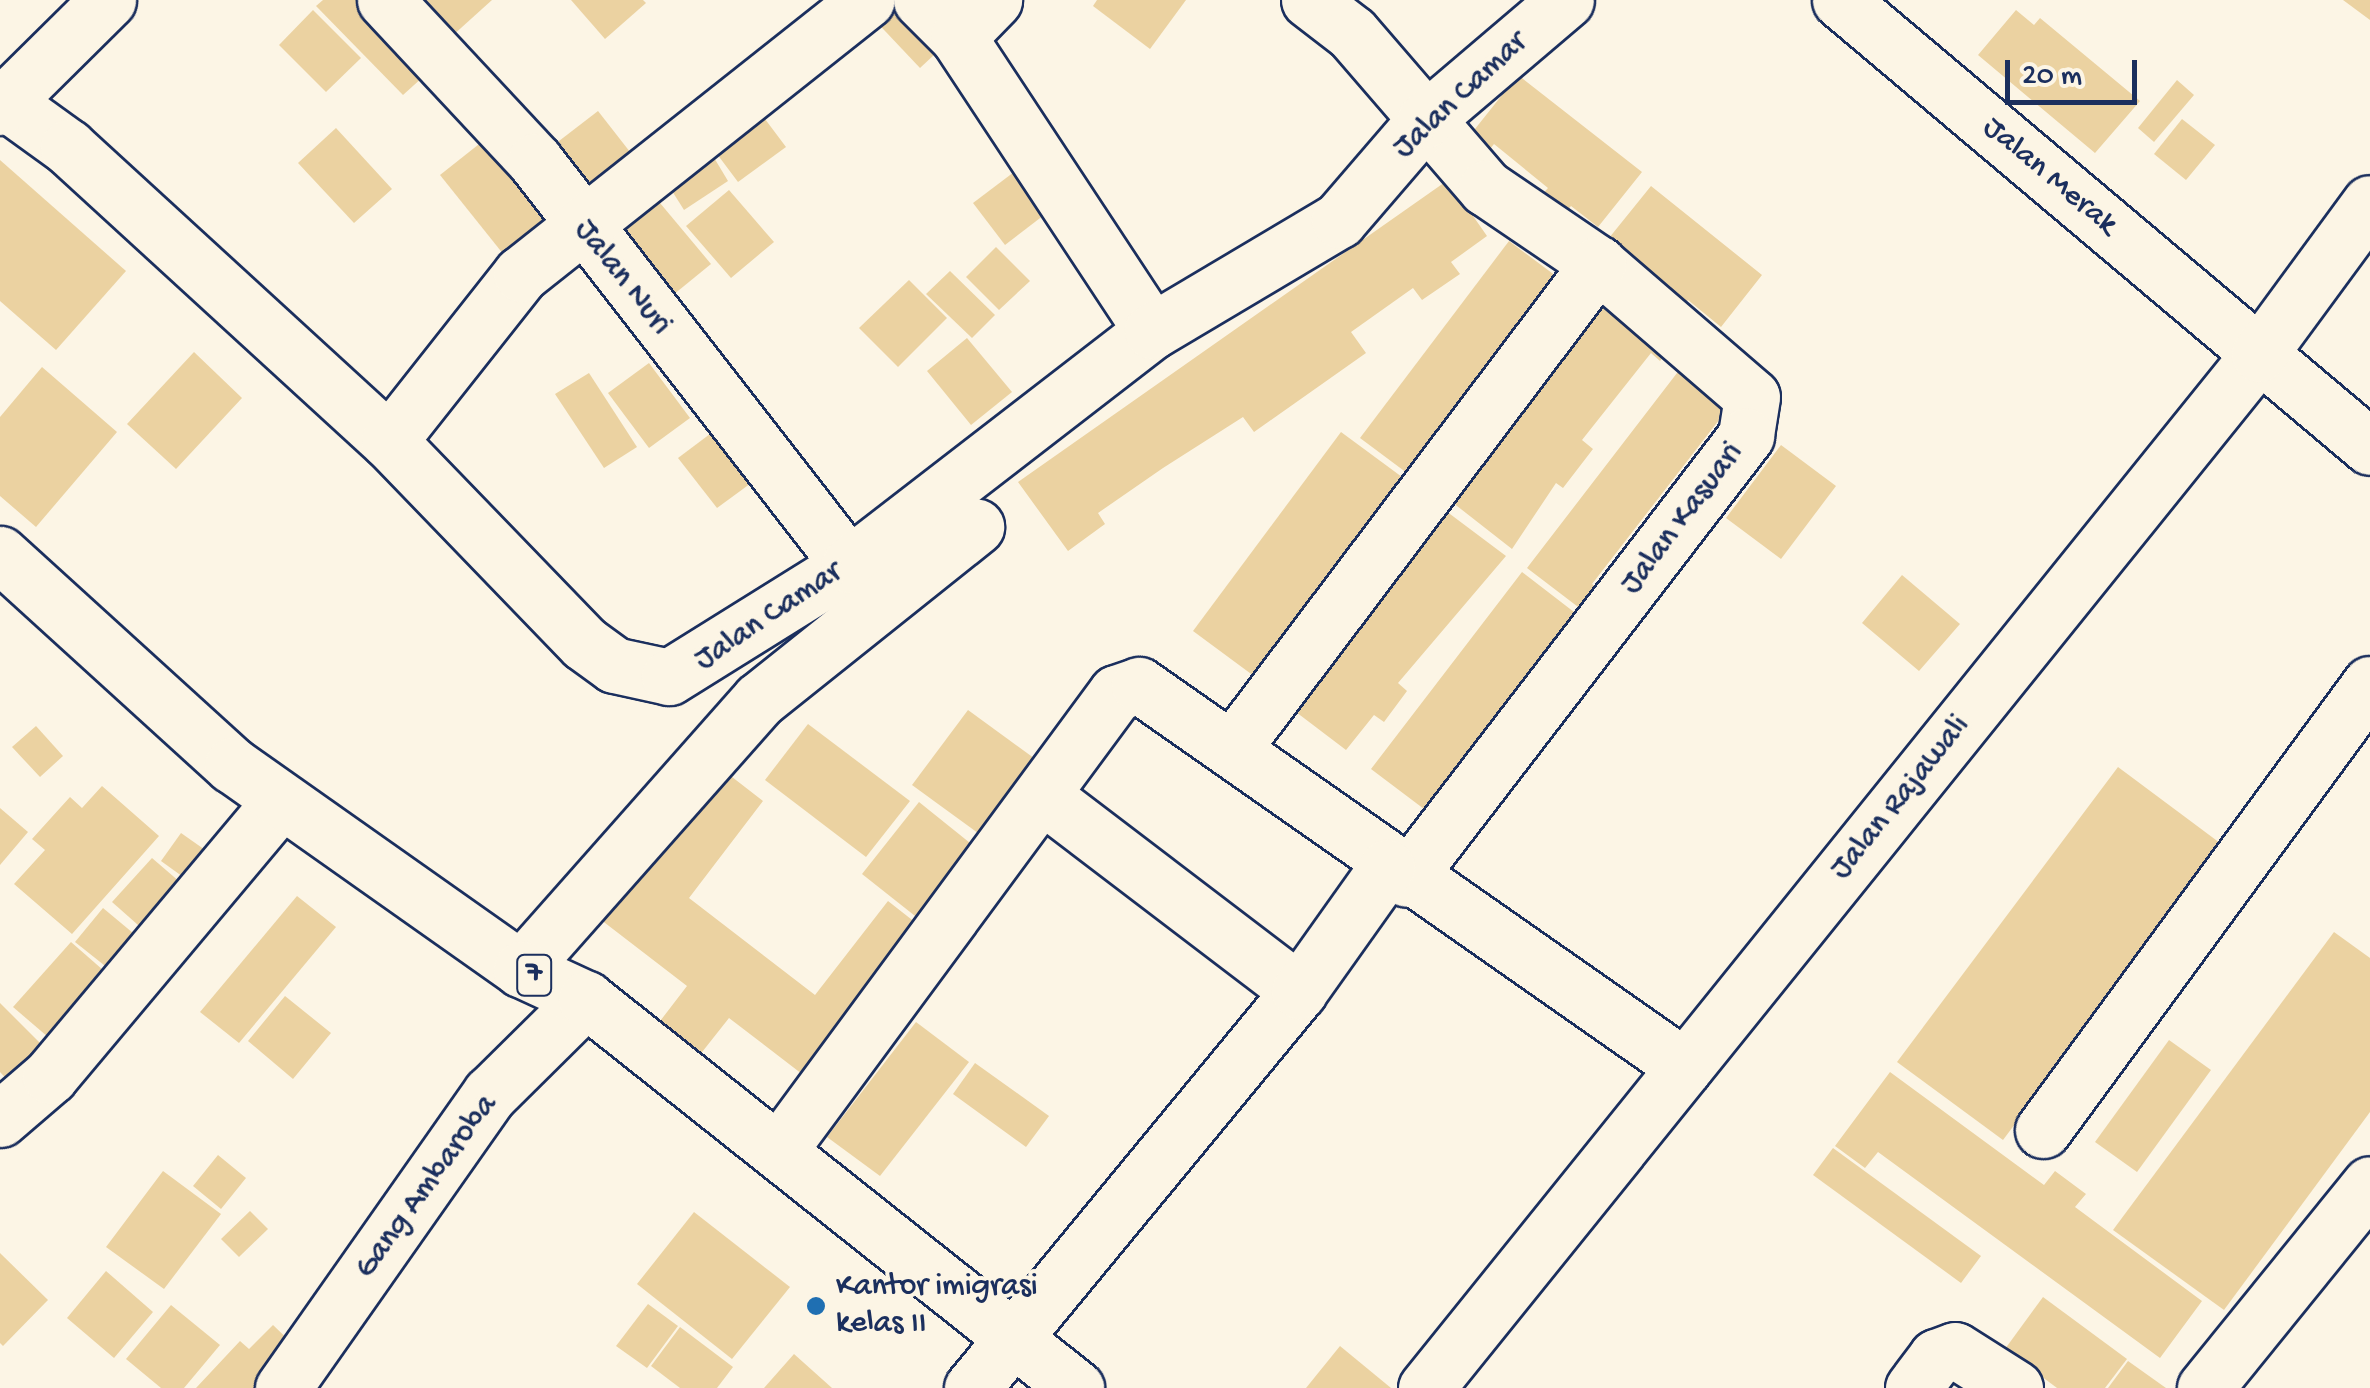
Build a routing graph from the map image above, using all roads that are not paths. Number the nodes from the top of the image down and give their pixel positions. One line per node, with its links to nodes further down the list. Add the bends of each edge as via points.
1 (108, 0): 8 (main road)
2 (386, 0): 11 (main road, Jalan Nuri, via 535,160)
3 (867, 0): 11 (main road)
4 (1309, 0): 9 (main road, Jalan Kasuari, via 1352,33)
5 (1566, 0): 9 (main road, Jalan Camar)
6 (1840, 0): 14 (main road, Jalan Merak)
7 (958, 12): 13 (main road)
8 (2, 102): 15 (main road, Jalan Camar, via 68,147)
9 (1425, 120): 12 (main road, Jalan Kasuari, via 1486,188); 13 (main road, Jalan Camar, via 1340,220)
10 (2370, 202): 14 (main road, Jalan Rajawali)
11 (581, 227): 15 (main road, via 521,274); 19 (main road, Jalan Nuri)
12 (1598, 264): 21 (main road); 24 (main road, Jalan Kasuari, via 1744,388 1752,420)
13 (1152, 330): 19 (main road, Jalan Camar)
14 (2258, 354): 16 (main road, Jalan Merak); 28 (main road, Jalan Rajawali)
15 (388, 442): 19 (main road, Jalan Camar, via 584,643 644,677 695,669)
16 (2370, 446)
17 (976, 528): 25 (main road, via 758,700)
18 (0, 554): 23 (main road, 7)
19 (848, 565)
20 (2370, 684): 30 (main road)
21 (1232, 750): 22 (main road, via 1152,689 1127,687); 24 (main road)
22 (1043, 796): 26 (main road); 31 (main road)
23 (280, 802): 25 (main road, 7); 29 (main road, via 50,1076)
24 (1397, 873): 26 (main road); 28 (main road)
25 (521, 969): 27 (main road, 7)
26 (1299, 990): 33 (main road)
27 (586, 999): 31 (main road, 7); 34 (main road, Gang Ambaroba, via 490,1094)
28 (1685, 1067): 37 (main road, Jalan Rajawali)
29 (0, 1119)
30 (2043, 1130)
31 (779, 1150): 33 (main road, 7)
32 (2370, 1184): 40 (main road)
33 (1018, 1342): 35 (main road); 36 (main road, 7)
34 (283, 1388)
35 (972, 1388)
36 (1076, 1388)
37 (1426, 1388)
38 (1913, 1388): 39 (main road, via 1936,1356 1955,1350)
39 (2015, 1388)
40 (2205, 1388)

